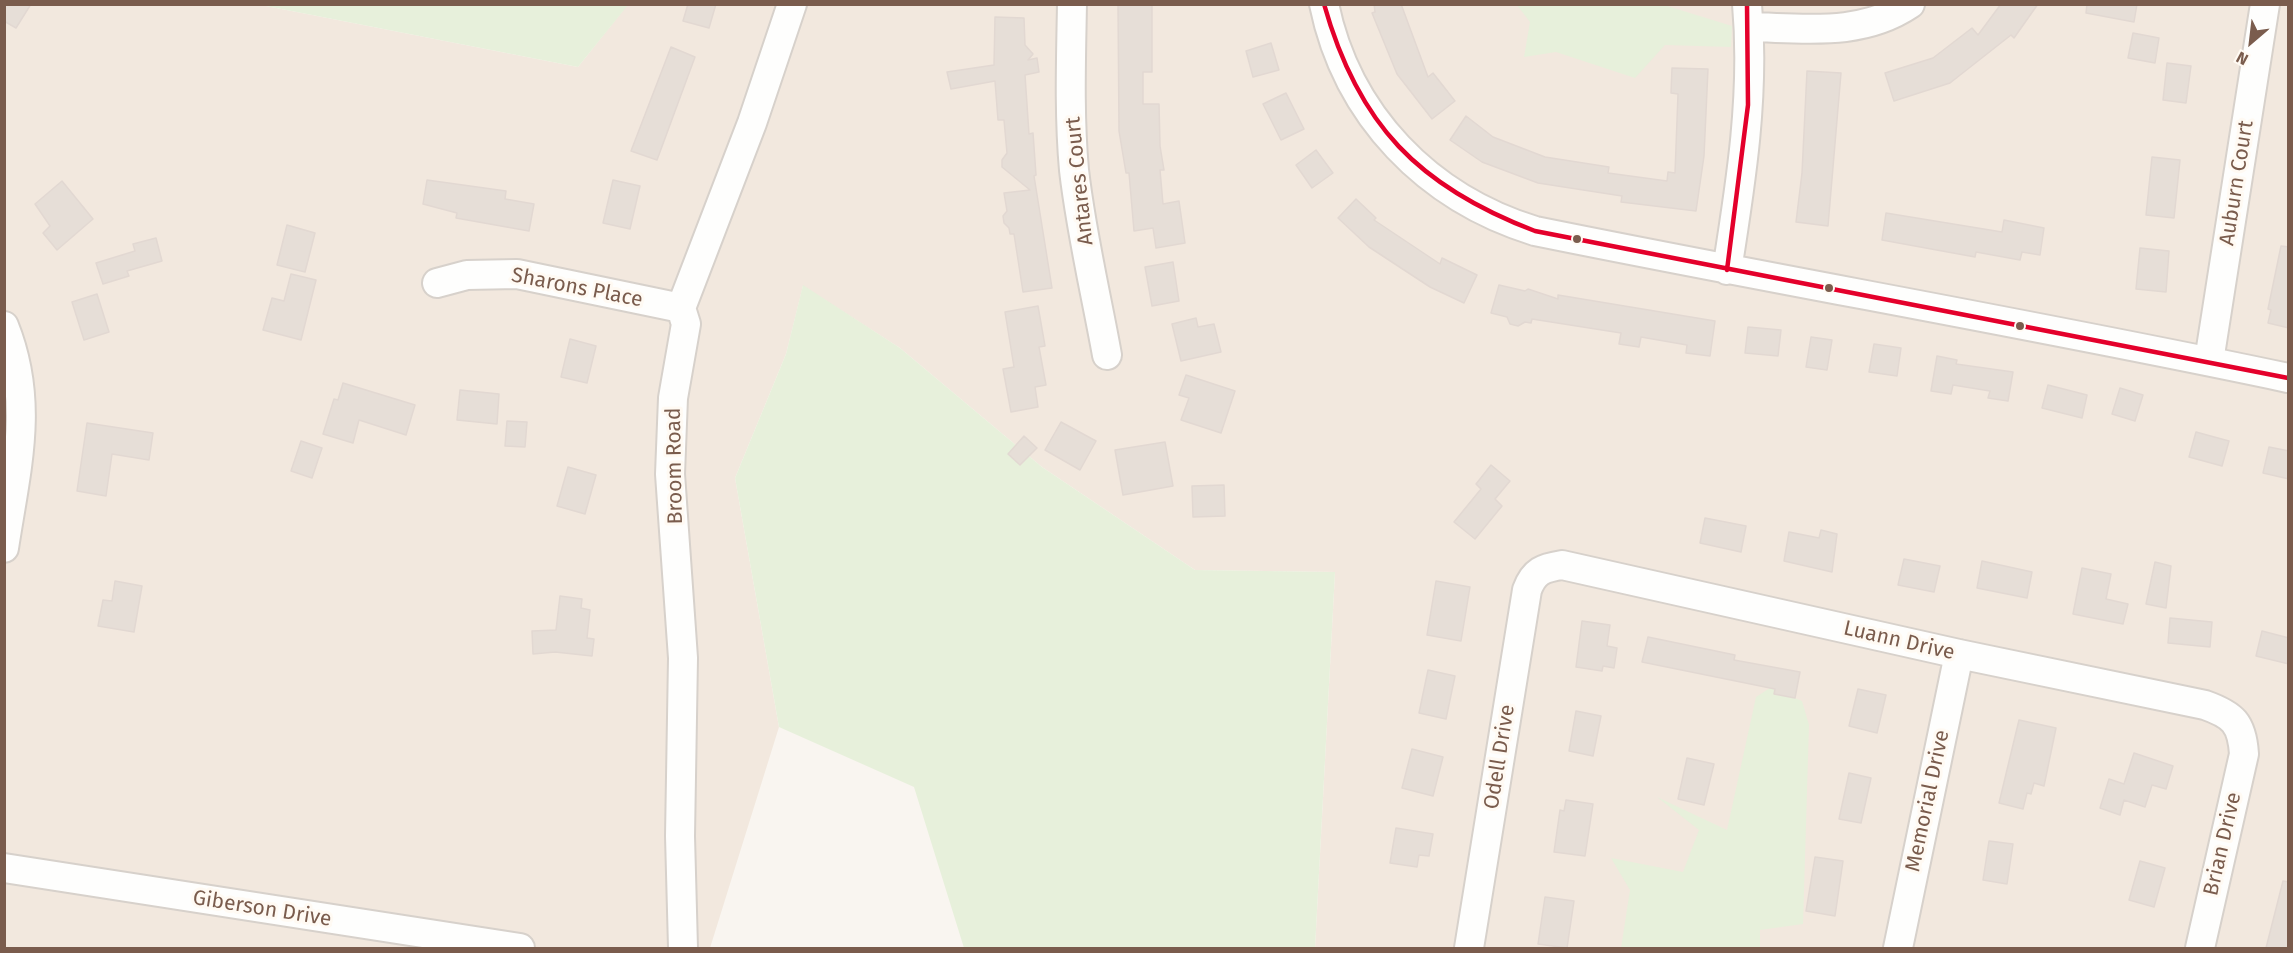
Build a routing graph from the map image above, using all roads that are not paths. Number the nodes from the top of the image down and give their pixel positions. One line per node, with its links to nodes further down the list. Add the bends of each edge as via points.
1 (792, 4): 9 (street, Broom Road, via 752,123)
2 (1072, 4): 11 (street, Antares Court, via 1074,169)
3 (1324, 4): 7 (street, via 1343,66 1374,119 1426,175 1464,202 1535,231)
4 (1910, 4): 6 (street, via 1876,22 1847,28)
5 (2265, 4): 12 (street, Auburn Court)
6 (1748, 16): 7 (street, via 1750,88 1744,163)
7 (1727, 270): 12 (street)
8 (436, 283): 9 (street, Sharons Place, via 467,275 517,274)
9 (681, 308): 20 (street, Broom Road, via 686,324 673,398 670,474 683,658)
10 (4, 326): 14 (street, via 20,377 23,409)
11 (1107, 355)
12 (2209, 361): 13 (street)
13 (2289, 378)
14 (4, 548)
15 (1539, 570): 16 (street, Luann Drive, via 1562,565 1579,568); 21 (street, Odell Drive, via 1527,590)
16 (1959, 654): 17 (street, Luann Drive, via 2205,705 2235,720); 22 (street, Memorial Drive)
17 (2243, 740): 23 (street, Brian Drive, via 2244,754)
18 (4, 868): 19 (street, Giberson Drive)
19 (520, 948)
20 (683, 948)
21 (1469, 948)
22 (1898, 948)
23 (2200, 948)

